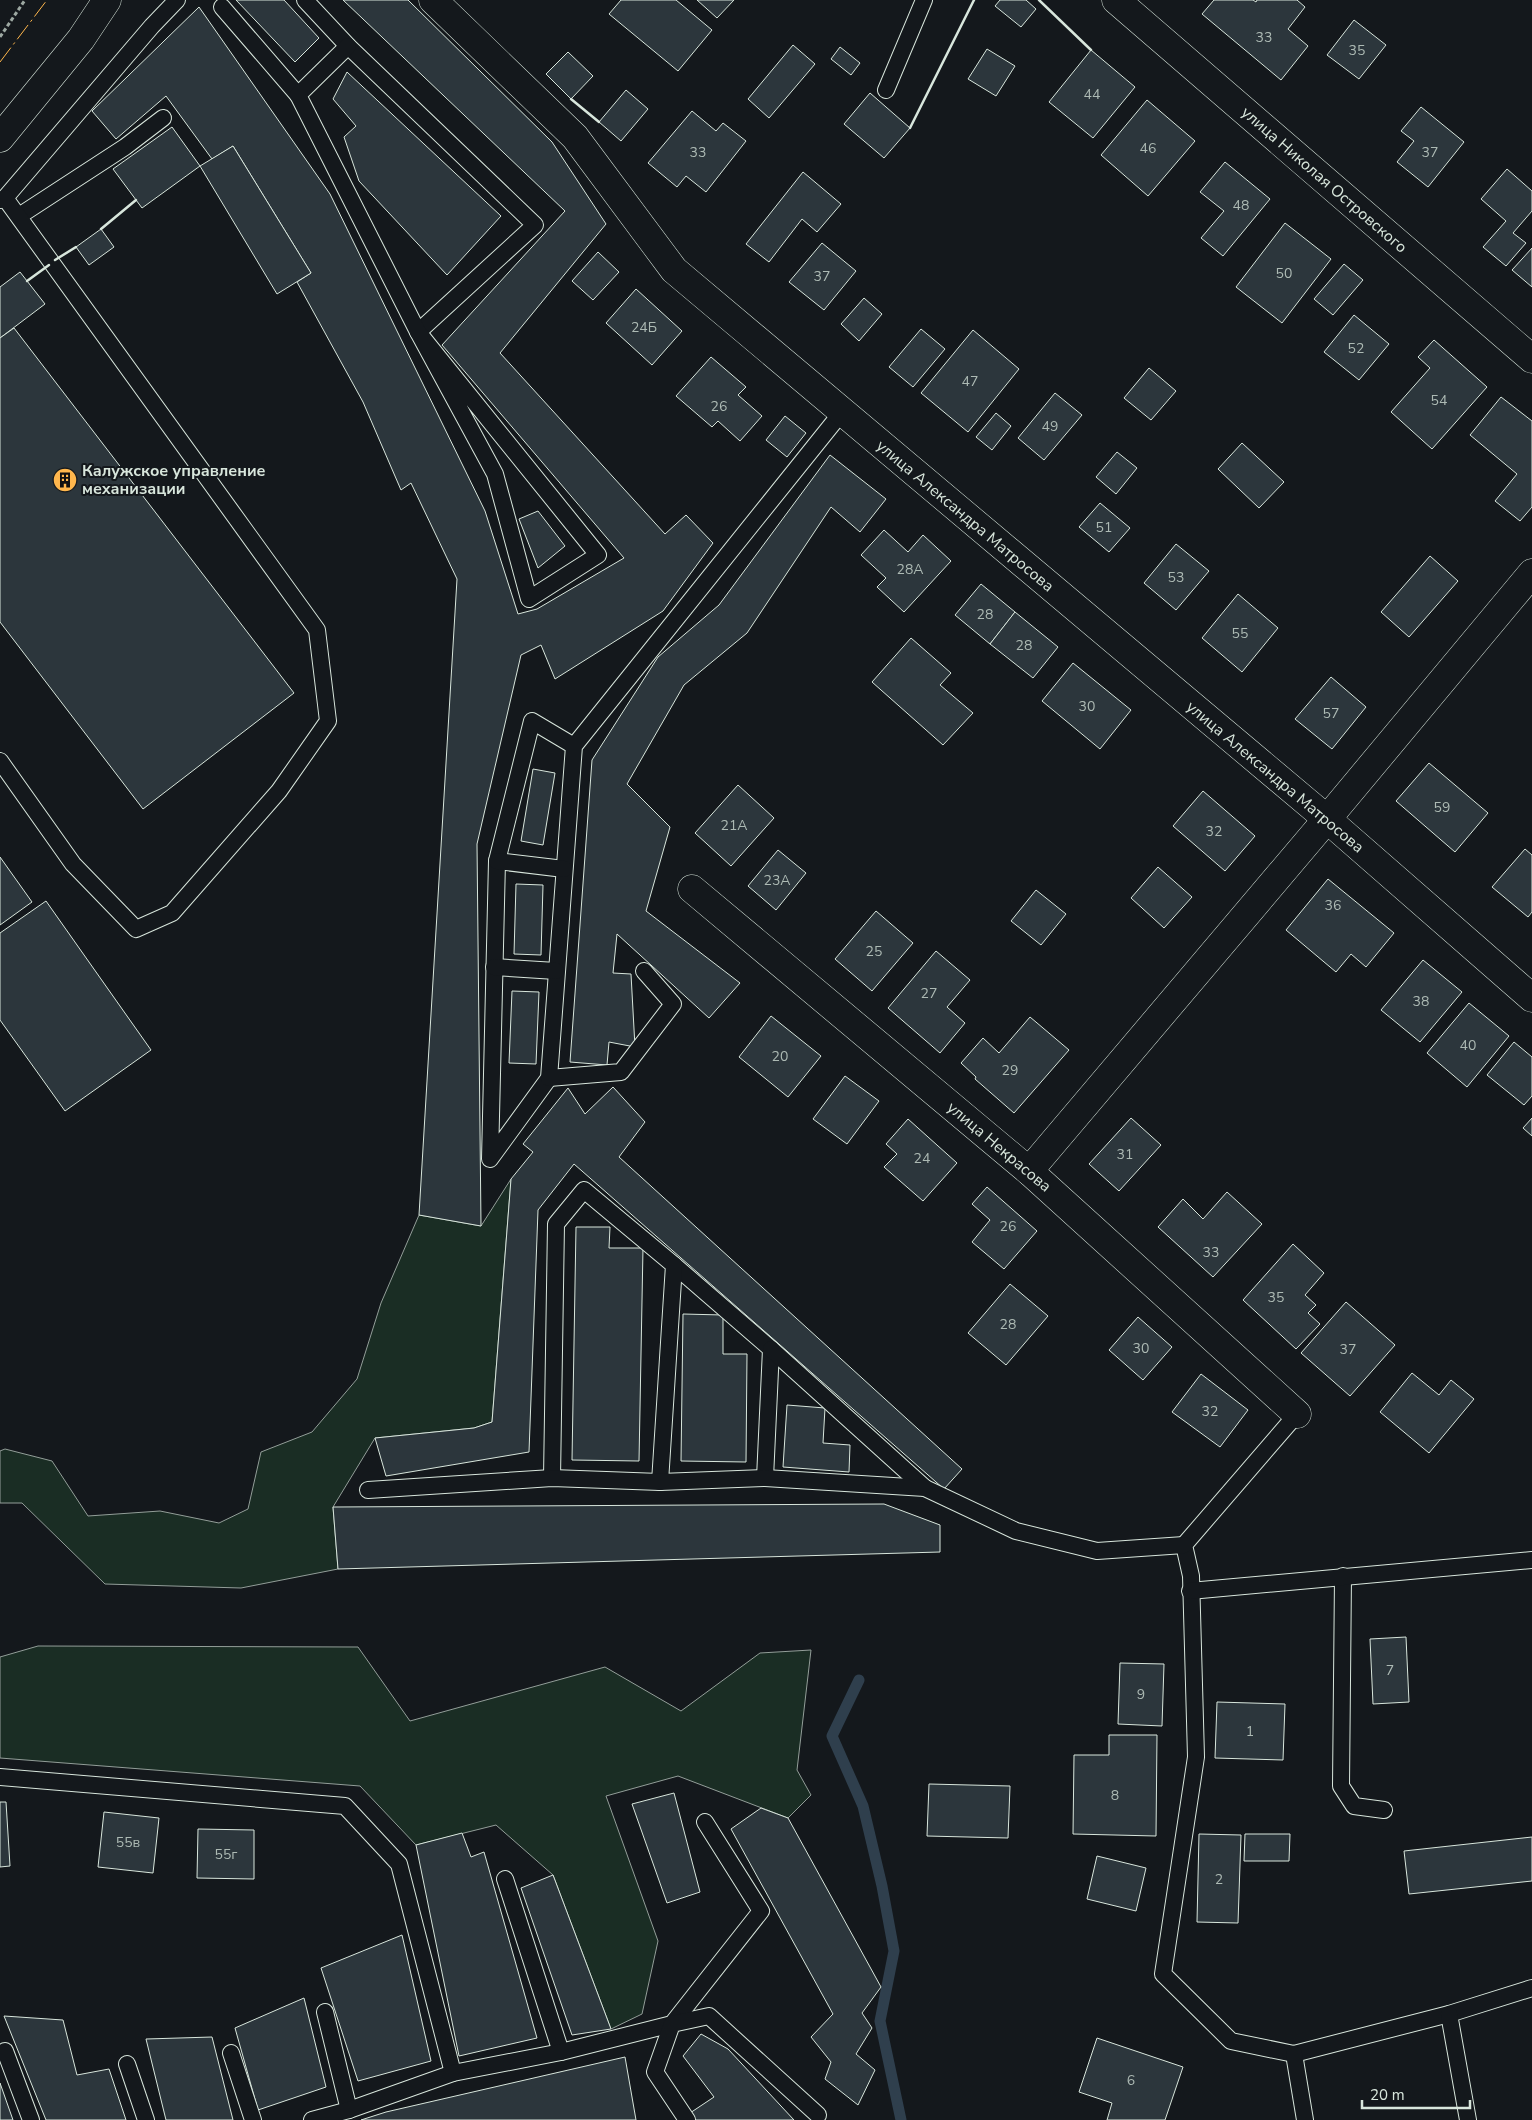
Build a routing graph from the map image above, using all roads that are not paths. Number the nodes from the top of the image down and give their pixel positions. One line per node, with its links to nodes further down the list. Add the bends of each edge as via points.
1 (107, 0): 12 (street, via 81,39)
2 (177, 0): 13 (lane)
3 (305, 0): 8 (lane)
4 (434, 0): 17 (street, улица Александра Матросова, via 575,137 674,270)
5 (924, 0): 9 (lane)
6 (1116, 0): 16 (street, улица Николая Островского)
7 (222, 7): 10 (lane)
8 (348, 46): 10 (lane); 15 (lane, via 535,225)
9 (886, 90)
10 (298, 95): 15 (lane)
11 (163, 118): 14 (lane, via 125,147)
12 (0, 138)
13 (3, 199): 14 (lane)
14 (19, 216): 20 (lane, via 317,630 328,721 279,791 172,913 136,929 73,864)
15 (418, 332): 15 (lane, via 495,474 529,599 598,555)
16 (1532, 359)
17 (842, 412): 19 (lane); 21 (street, улица Александра Матросова)
18 (1532, 573): 21 (street)
19 (574, 746): 22 (lane, via 532,721); 23 (lane)
20 (0, 761)
21 (1326, 819): 28 (street, улица Александра Матросова); 30 (street)
22 (497, 861): 23 (lane); 25 (lane)
23 (564, 870): 26 (lane)
24 (692, 889): 30 (street, улица Некрасова)
25 (494, 967): 26 (lane); 29 (lane, via 490,1159)
26 (556, 971): 29 (lane)
27 (644, 971): 29 (lane, via 673,1004 621,1072)
28 (1532, 998)
29 (549, 1078)
30 (1029, 1171): 33 (street, улица Некрасова)
31 (674, 1265): 32 (lane); 34 (lane, via 584,1190 556,1224); 36 (lane)
32 (771, 1349): 35 (lane); 37 (lane)
33 (1298, 1414): 39 (lane)
34 (552, 1478): 36 (lane); 38 (lane)
35 (765, 1478): 36 (lane); 37 (lane)
36 (660, 1482)
37 (925, 1488): 39 (lane, via 1016,1530 1097,1551)
38 (368, 1490)
39 (1184, 1545): 42 (lane, via 1191,1576)
40 (1532, 1560): 41 (lane)
41 (1343, 1576): 42 (lane); 44 (lane, via 1341,1786 1354,1806)
42 (1190, 1591): 54 (lane, via 1196,1757 1163,1974 1231,2041)
43 (0, 1777): 56 (lane, via 345,1806 399,1864)
44 (1384, 1810)
45 (705, 1822): 50 (lane, via 762,1911)
46 (505, 1879): 52 (lane)
47 (1532, 1988): 49 (lane)
48 (325, 2012): 57 (lane)
49 (1449, 2014): 54 (lane); 65 (lane)
50 (672, 2024): 52 (lane); 58 (lane, via 709,2016); 63 (lane, via 655,2072)
51 (5, 2051): 59 (lane)
52 (561, 2052): 56 (lane)
53 (231, 2053): 61 (lane)
54 (1294, 2054): 64 (lane)
55 (127, 2064): 60 (lane)
56 (453, 2073): 57 (lane)
57 (349, 2110): 62 (lane)
58 (818, 2114)
59 (31, 2120)
60 (146, 2120)
61 (252, 2120)
62 (312, 2120)
63 (688, 2120)
64 (1305, 2120)
65 (1468, 2120)

